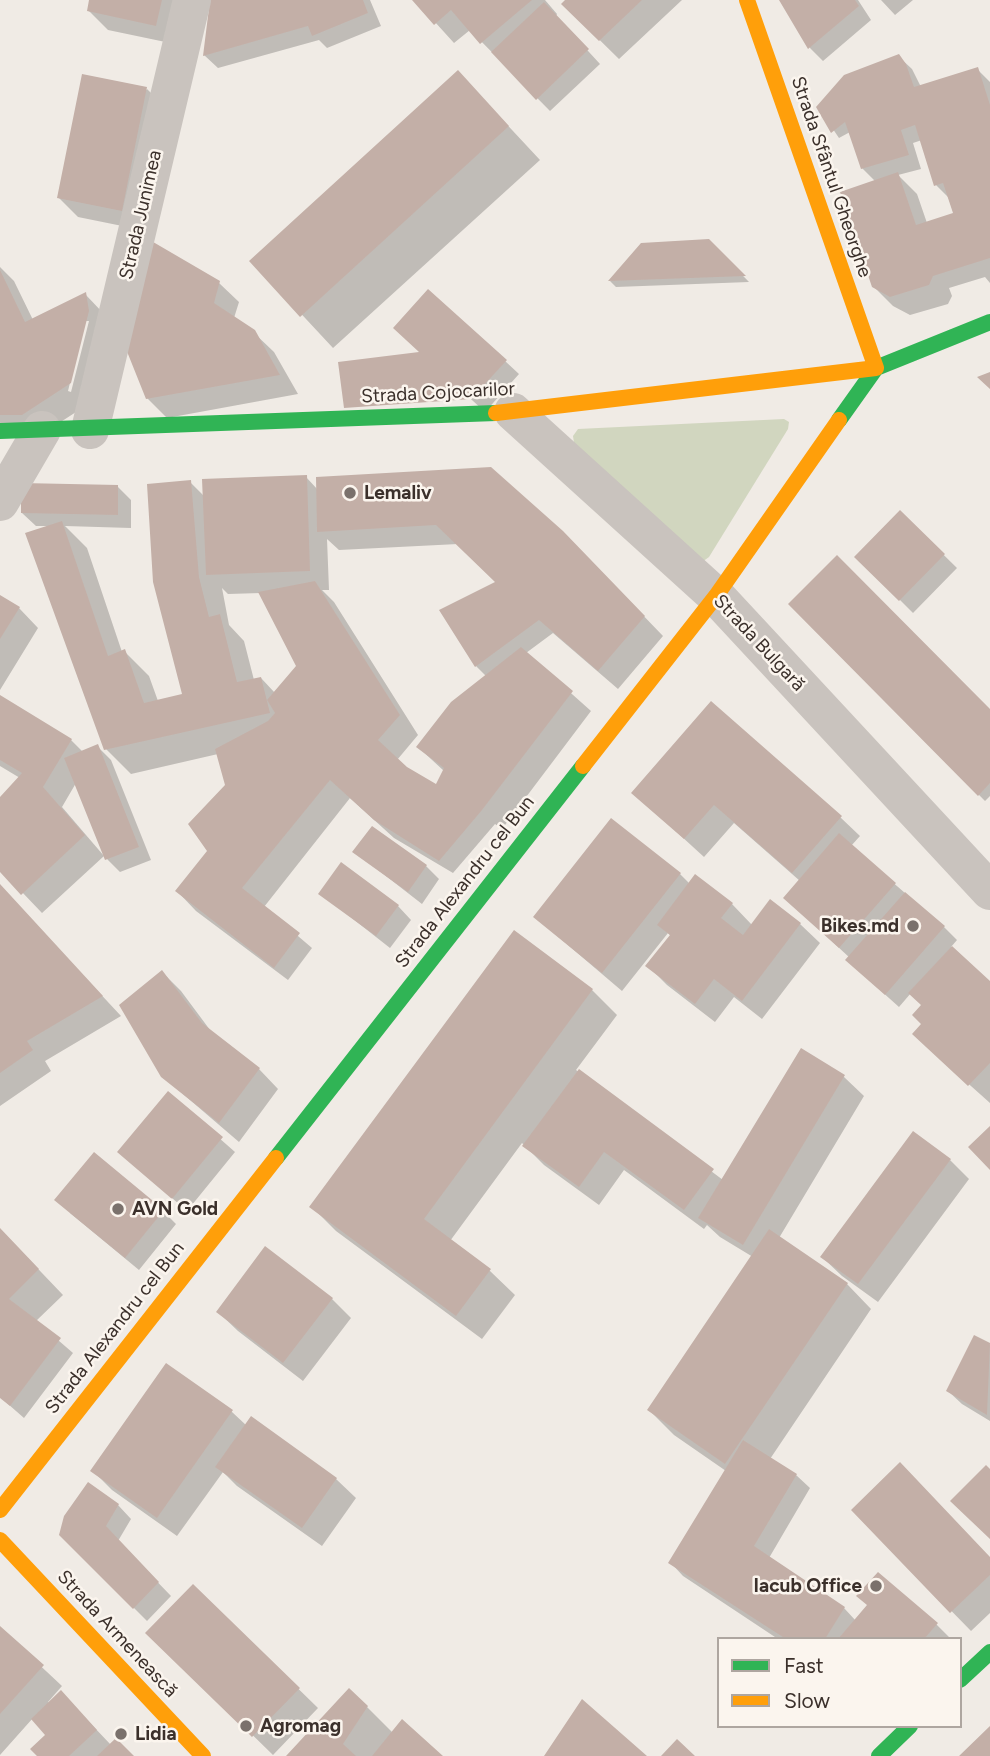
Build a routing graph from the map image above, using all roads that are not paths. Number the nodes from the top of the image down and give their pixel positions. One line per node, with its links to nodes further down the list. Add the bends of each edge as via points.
1 (192, 0): 7 (street, Strada Junimea)
2 (747, 0): 4 (street, Strada Sfântul Gheorghe)
3 (990, 322): 4 (street)
4 (876, 369): 5 (street, Strada Cojocarilor); 10 (street, Strada Alexandru cel Bun)
5 (513, 412): 7 (street, Strada Cojocarilor); 10 (street, Strada Bulgară)
6 (42, 430): 7 (street, Strada Cojocarilor); 8 (street, Strada Cojocarilor); 9 (street)
7 (90, 430)
8 (0, 431)
9 (0, 502)
10 (716, 596): 11 (street, Strada Bulgară); 12 (street, Strada Alexandru cel Bun)
11 (990, 891)
12 (0, 1510)
13 (0, 1540): 17 (street, Strada Armenească)
14 (990, 1652): 15 (street)
15 (962, 1678)
16 (909, 1728): 18 (street)
17 (203, 1756)
18 (878, 1756)

